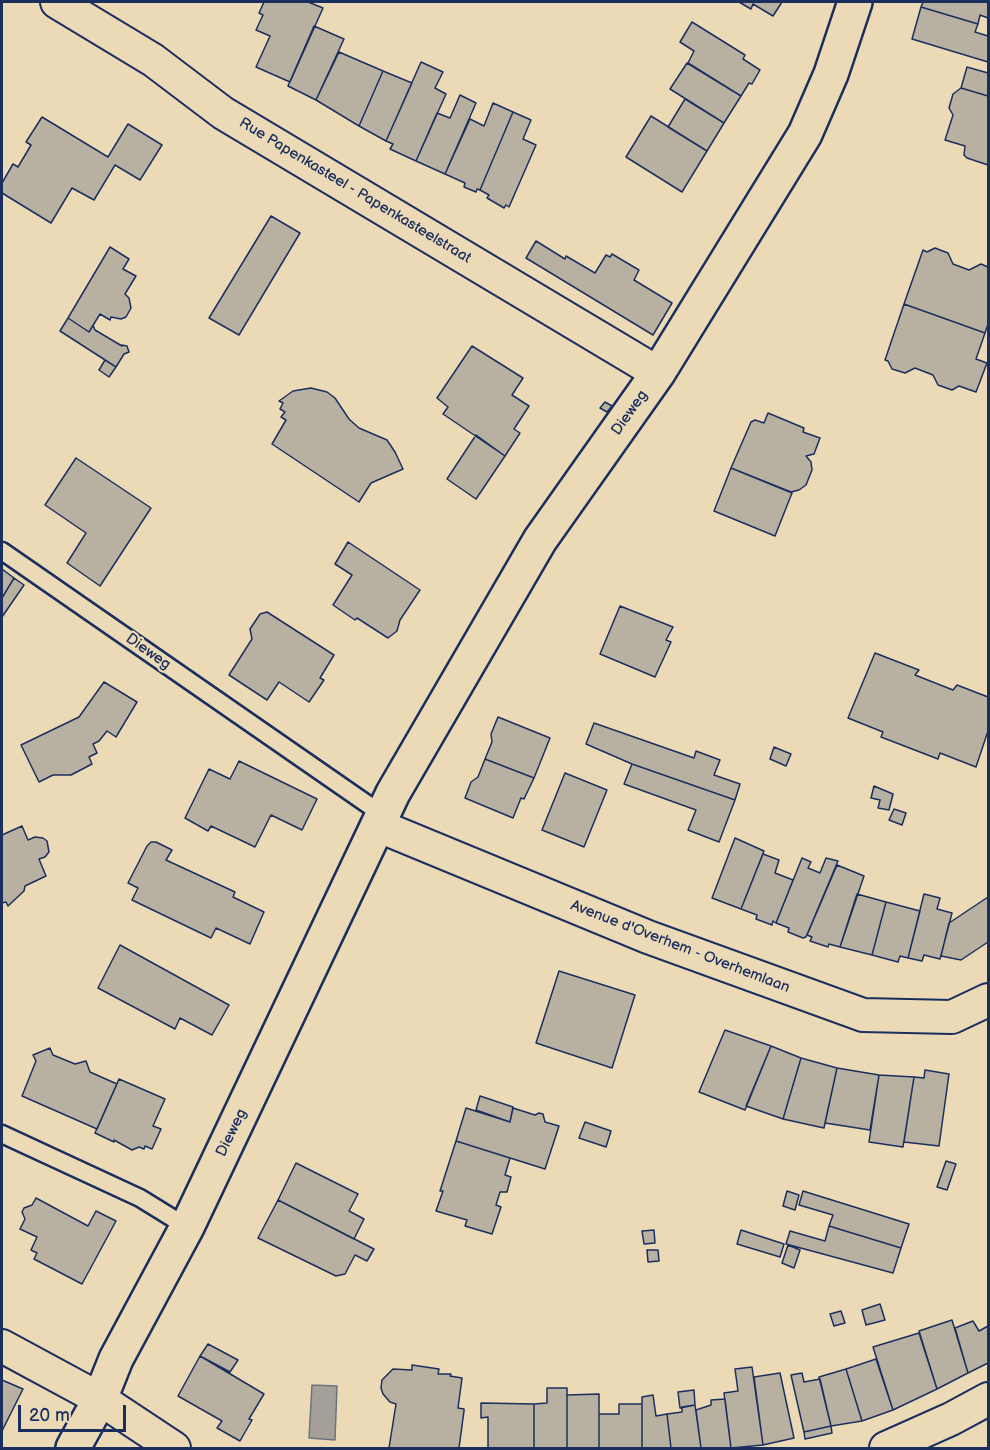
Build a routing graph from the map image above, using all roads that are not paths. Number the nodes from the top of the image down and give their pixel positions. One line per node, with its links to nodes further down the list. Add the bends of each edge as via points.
1 (57, 2): 3 (street, Rue Papenkasteel - Papenkasteelstraat, via 153,60 223,113)
2 (855, 2): 3 (street, Dieweg, via 831,74 805,134)
3 (658, 373): 5 (street, Dieweg, via 540,540)
4 (2, 551): 5 (lane, Dieweg)
5 (381, 820): 6 (street, Avenue d'Overhem - Overhemlaan, via 648,937 863,1015 952,1017); 8 (street, Dieweg)
6 (988, 1000)
7 (2, 1134): 8 (lane, via 140,1198)
8 (187, 1227): 10 (street, Dieweg)
9 (2, 1346): 10 (street)
10 (100, 1399): 12 (street, Dieweg); 13 (street)
11 (988, 1399): 14 (street)
12 (73, 1449)
13 (174, 1449)
14 (886, 1449)

